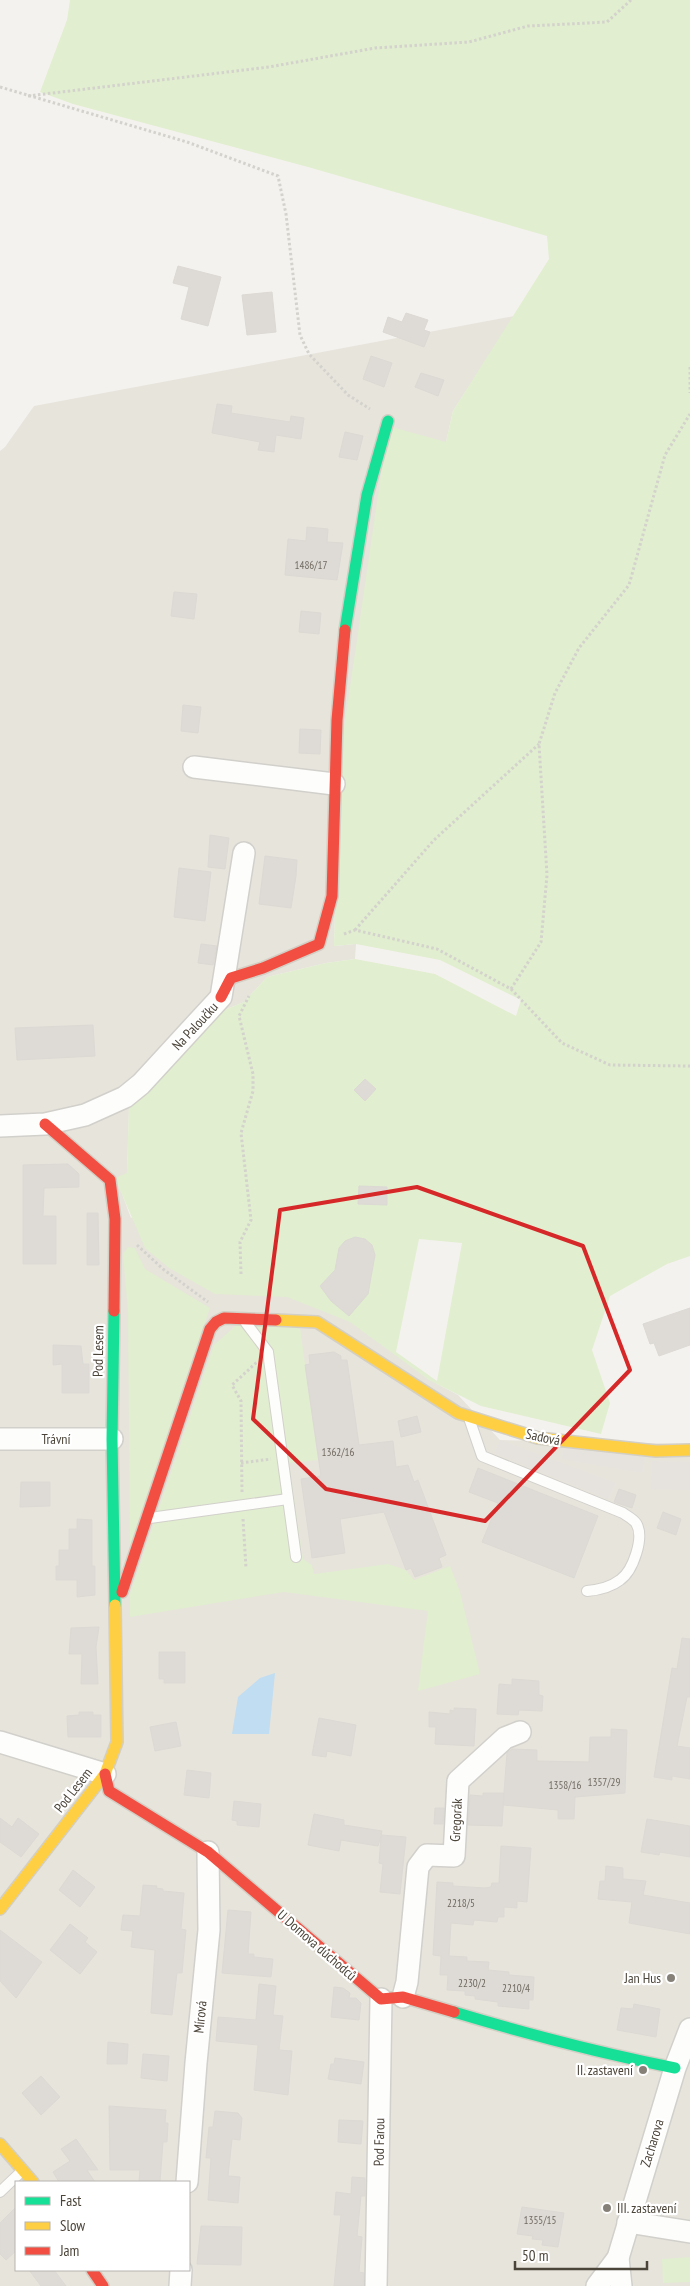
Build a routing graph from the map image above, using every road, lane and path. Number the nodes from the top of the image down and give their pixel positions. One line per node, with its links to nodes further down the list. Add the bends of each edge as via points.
1 (631, 0): 3 (path, via 607,22 528,26 469,42 375,48 269,67)
2 (0, 87): 3 (path)
3 (28, 96): 7 (path, via 188,142 278,176 286,214 300,335 309,354 348,395)
4 (690, 367): 5 (path)
5 (690, 393)
6 (690, 414): 8 (path, via 664,456 629,585 579,648 555,693)
7 (388, 421): 10 (street, via 367,495 347,612)
8 (539, 744): 12 (path, via 434,840); 15 (path, via 547,875 542,942)
9 (194, 767): 10 (street)
10 (334, 784): 13 (street, via 332,896)
11 (244, 853): 16 (street, Na Paloučku)
12 (355, 930): 13 (path); 15 (path, via 437,949)
13 (319, 944): 14 (street)
14 (263, 968): 16 (street, via 231,978); 21 (path, via 239,1016 253,1074 253,1091 241,1133 251,1220 240,1242)
15 (511, 989): 17 (path, via 562,1043 610,1065)
16 (221, 997): 18 (street, Na Paloučku, via 142,1084 125,1097 85,1115)
17 (690, 1066)
18 (45, 1124): 19 (street); 20 (street, Pod Lesem, via 110,1180)
19 (0, 1126)
20 (115, 1220): 22 (path, via 163,1270 214,1306); 27 (street, Pod Lesem)
21 (241, 1274)
22 (224, 1318): 23 (street, Sadová); 33 (street, Pod Lesem, via 210,1329)
23 (243, 1318): 24 (lane); 25 (street, Sadová, via 317,1322)
24 (268, 1352): 29 (lane); 30 (path, via 232,1385 240,1401)
25 (469, 1418): 28 (street, Sadová, via 563,1442 656,1451); 36 (lane, via 482,1456 623,1513 636,1523 640,1540 630,1569 621,1580 601,1590)
26 (0, 1438): 27 (street, Trávní)
27 (112, 1439): 37 (street, Pod Lesem)
28 (690, 1450)
29 (282, 1457): 30 (path); 31 (lane)
30 (241, 1463): 32 (path)
31 (288, 1499): 32 (lane); 34 (lane)
32 (242, 1505): 33 (lane); 35 (path)
33 (147, 1518): 37 (street, Pod Lesem)
34 (296, 1557)
35 (246, 1568)
36 (587, 1592)
37 (116, 1610): 40 (street, Pod Lesem, via 117,1742)
38 (520, 1732): 43 (street, Gregorák, via 505,1738 458,1781 454,1856 427,1855 418,1867)
39 (0, 1742): 40 (street)
40 (105, 1774): 41 (street, U Domova důchodců, via 109,1791); 42 (street, Pod Lesem)
41 (208, 1852): 44 (street, U Domova důchodců); 50 (street, Mírová, via 209,1930)
42 (0, 1909)
43 (403, 1997): 44 (street); 46 (street, via 524,2033)
44 (381, 1999): 59 (street, Pod Farou)
45 (690, 2029): 46 (street, Zacharova)
46 (675, 2068): 52 (street, Zacharova)
47 (0, 2144): 48 (street)
48 (23, 2170): 49 (street); 51 (lane)
49 (32, 2181)
50 (187, 2181)
51 (2, 2188)
52 (628, 2222): 53 (street); 54 (street, Zacharova)
53 (690, 2232)
54 (618, 2258): 60 (street, Zacharova); 61 (street, Zacharova)
55 (93, 2271): 57 (street)
56 (181, 2271): 58 (street)
57 (103, 2286)
58 (180, 2286)
59 (376, 2286)
60 (597, 2286)
61 (621, 2286)

